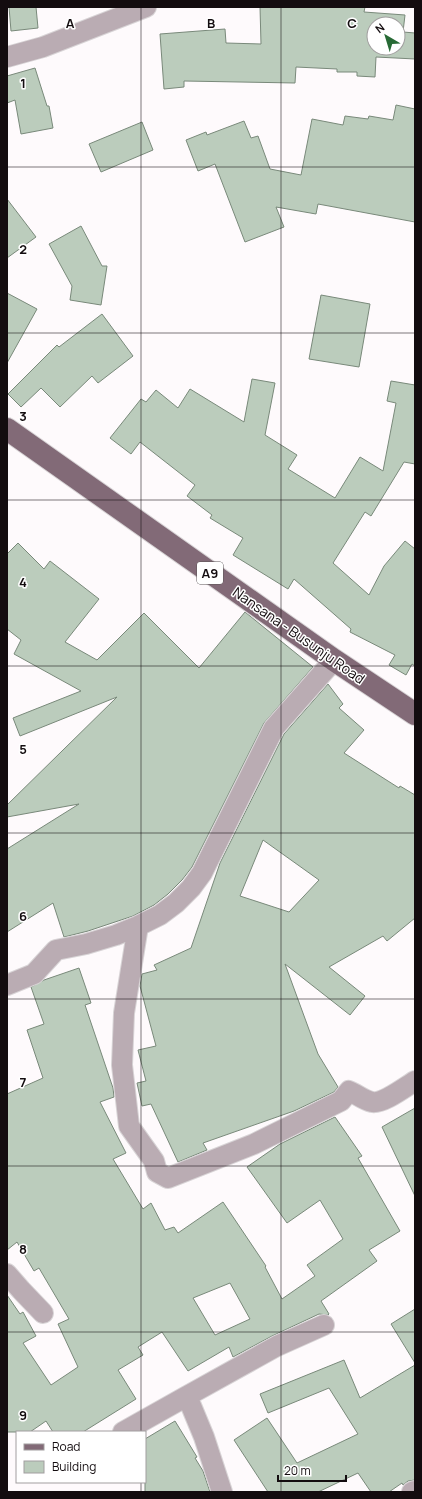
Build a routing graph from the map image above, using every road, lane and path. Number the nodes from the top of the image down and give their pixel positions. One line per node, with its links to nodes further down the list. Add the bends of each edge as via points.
1 (146, 7): 2 (street, via 43,47)
2 (7, 57)
3 (7, 429): 4 (main road, Nansana - Busunju Road / A9)
4 (334, 660): 5 (main road, Nansana - Busunju Road / A9); 6 (street, via 274,728 202,873 191,888 160,915)
5 (415, 714)
6 (138, 926): 7 (street, via 86,944 56,950 34,974); 8 (street, via 124,1013 122,1065 129,1126 154,1161 157,1172 168,1178 254,1144 342,1101 349,1091 374,1102 383,1100)
7 (7, 985)
8 (415, 1081)
9 (7, 1274): 10 (street)
10 (43, 1313)
11 (324, 1325): 12 (street, via 277,1346)
12 (187, 1396): 13 (street); 14 (street)
13 (125, 1431)
14 (222, 1492)

